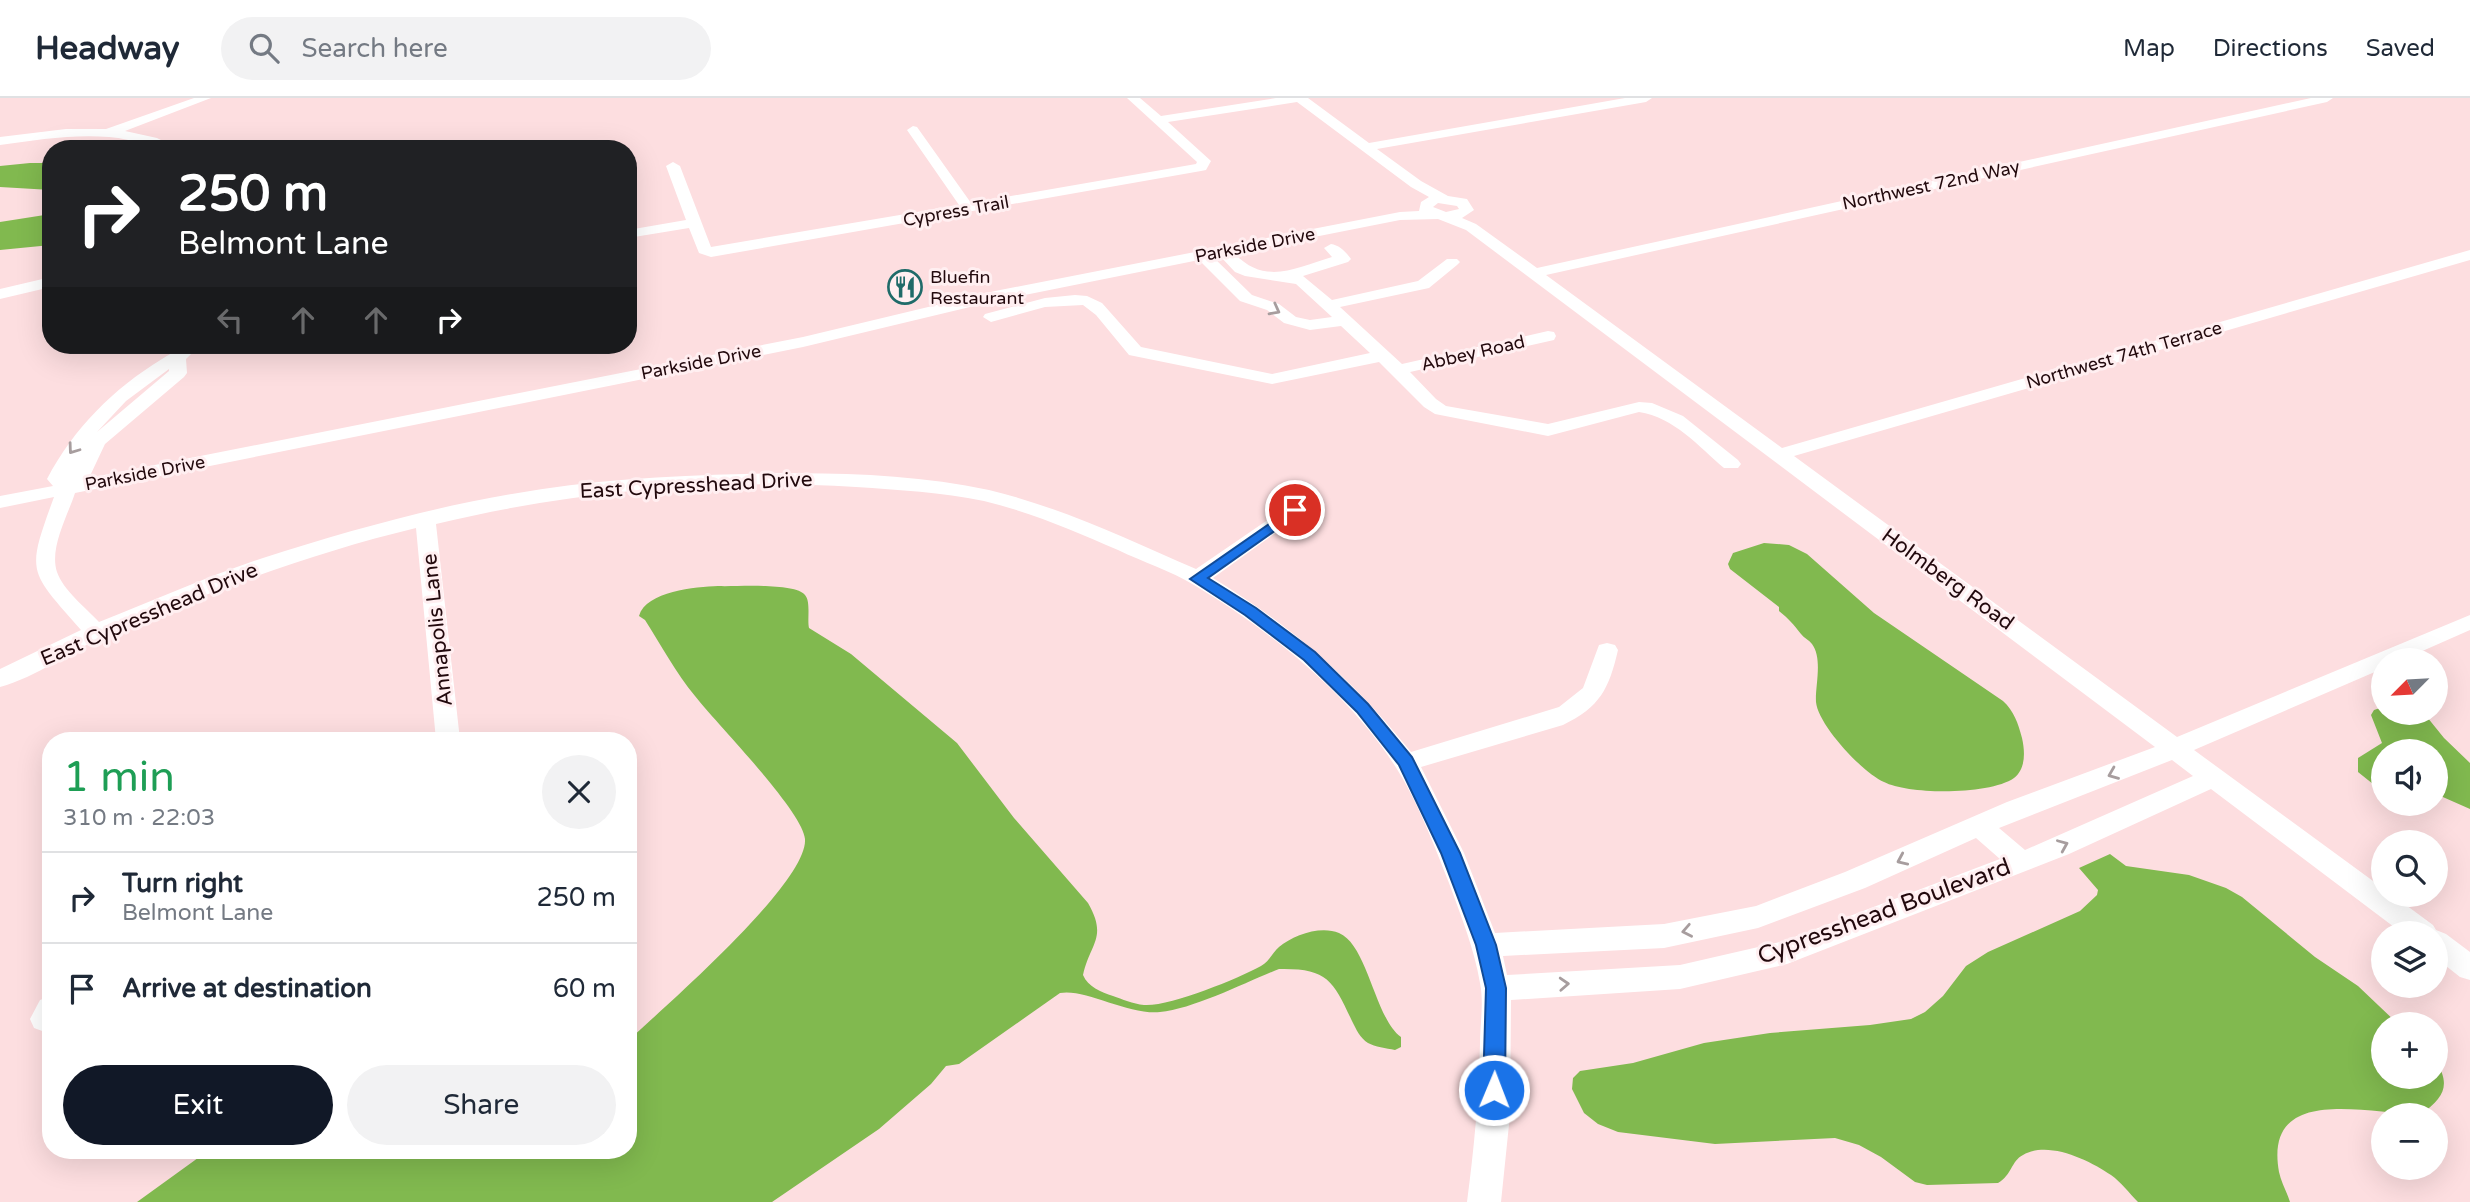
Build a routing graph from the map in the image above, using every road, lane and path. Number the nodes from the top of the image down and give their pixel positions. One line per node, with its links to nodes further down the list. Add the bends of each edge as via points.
1 (1133, 98): 6 (street)
2 (1300, 98): 6 (street); 11 (street)
3 (1646, 98): 11 (street)
4 (2327, 98): 27 (street, Northwest 72nd Way)
5 (204, 99): 8 (street)
6 (1158, 120): 16 (street, Cypress Trail, via 1204,161 1201,166)
7 (914, 130): 16 (street)
8 (110, 132): 9 (street); 10 (street)
9 (154, 140)
10 (0, 141)
11 (1367, 148): 13 (street)
12 (673, 166): 20 (street)
13 (1416, 184): 14 (street); 15 (street)
14 (1443, 198): 15 (street, Parkside Drive); 19 (street, via 1462,202)
15 (1425, 205): 17 (street); 18 (street, Parkside Drive)
16 (968, 208): 20 (street, Cypress Trail, via 711,252 704,250)
17 (1441, 215): 18 (street, Parkside Drive); 19 (street, Holmberg Road)
18 (1400, 216): 23 (street, Parkside Drive)
19 (1468, 220): 27 (street, Holmberg Road)
20 (695, 223): 21 (street)
21 (637, 233)
22 (1331, 248): 29 (street, via 1343,260)
23 (1223, 251): 24 (street, Parkside Drive); 28 (street, via 1240,269)
24 (1202, 255): 31 (street); 47 (street, Parkside Drive, via 996,296 803,342)
25 (2470, 255): 45 (street, Northwest 74th Terrace)
26 (1452, 261): 33 (street, via 1423,285)
27 (1534, 273): 45 (street, Holmberg Road)
28 (1270, 276): 29 (street); 31 (street, via 1250,280)
29 (1290, 277): 33 (street, via 1301,280)
30 (42, 284): 32 (street)
31 (1237, 289): 35 (street, one-way to 35, via 1298,323)
32 (0, 294)
33 (1329, 305): 35 (street)
34 (991, 317): 38 (street, via 1085,299 1096,305 1135,351 1272,379)
35 (1346, 320): 38 (street)
36 (1548, 336): 40 (street, Abbey Road)
37 (183, 354): 39 (street)
38 (1383, 356): 40 (street)
39 (178, 359): 41 (street); 42 (street, via 177,373)
40 (1398, 370): 46 (street, via 1441,410 1529,428 1548,430 1651,407 1665,412)
41 (138, 384): 42 (street); 44 (street)
42 (164, 384): 43 (street)
43 (134, 408): 44 (street); 47 (street, via 97,441 80,477)
44 (110, 409): 47 (street, one-way to 47, via 70,451 57,479)
45 (1778, 455): 57 (street, Holmberg Road)
46 (1731, 464)
47 (68, 488): 48 (street, Parkside Drive); 53 (street, via 49,539 46,571)
48 (0, 502)
49 (1295, 510): 51 (street)
50 (425, 519): 51 (street, East Cypresshead Drive, via 510,500 622,485 732,479 868,480 987,496 1037,510); 53 (street, East Cypresshead Drive, via 268,563); 56 (street, Annapolis Lane)
51 (1198, 579): 58 (street, East Cypresshead Drive, via 1251,611 1309,656 1363,708)
52 (2470, 622): 57 (street, Cypresshead Boulevard)
53 (95, 632): 55 (street, East Cypresshead Drive)
54 (1607, 650): 58 (street, via 1599,684 1573,711)
55 (0, 679)
56 (447, 732)
57 (2176, 748): 59 (street, Holmberg Road); 60 (street, Cypresshead Boulevard, one-way to 60)
58 (1406, 762): 63 (street, East Cypresshead Drive, via 1451,853)
59 (2214, 777): 61 (street, Cypresshead Boulevard, one-way to 59); 62 (street, Holmberg Road)
60 (1979, 826): 61 (street); 63 (street, Cypresshead Boulevard, one-way to 63, via 1758,917 1664,936)
61 (2020, 861): 66 (street, Cypresshead Boulevard, one-way to 61, via 1680,977 1787,952)
62 (2407, 921)
63 (1486, 945): 66 (street, East Cypresshead Drive)
64 (2448, 951): 65 (street)
65 (2470, 968)
66 (1496, 988): 67 (street, East Cypresshead Drive, via 1494,1115)
67 (1484, 1202)

